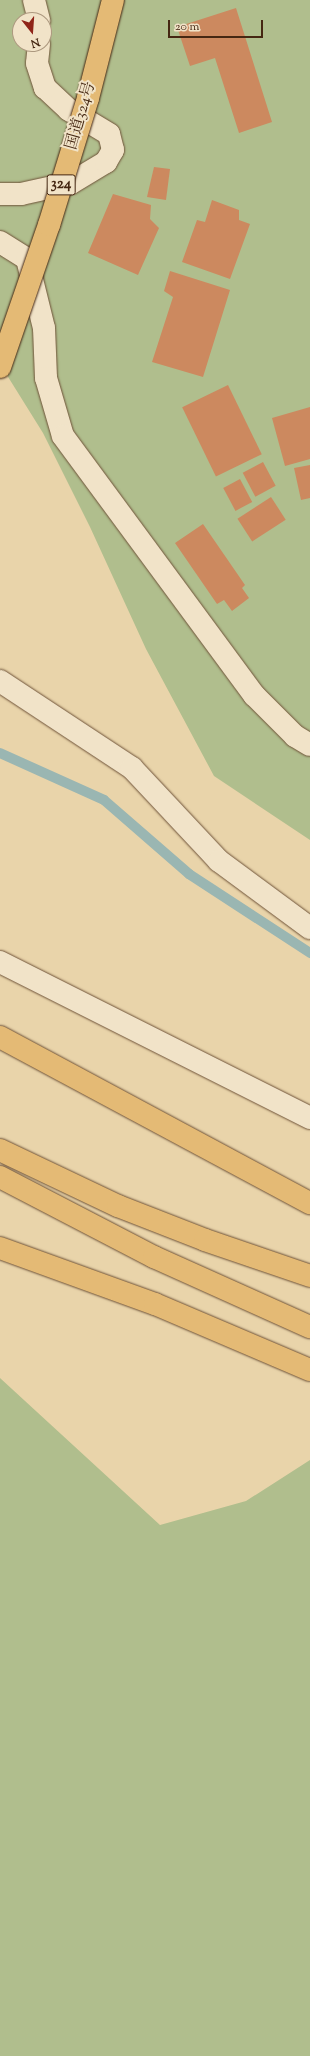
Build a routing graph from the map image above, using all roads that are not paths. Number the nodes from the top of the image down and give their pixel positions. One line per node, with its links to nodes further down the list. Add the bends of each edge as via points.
1 (34, 0): 3 (street)
2 (113, 0): 7 (highway, 国道324号 / 324, bridge, via 88,98 49,225)
3 (37, 12)
4 (38, 52): 5 (street, via 37,63 45,88 69,110 109,134 113,150 106,162 71,183 21,194)
5 (0, 194)
6 (0, 242): 9 (street, via 27,259 44,328 46,378 63,436 254,695 295,736)
7 (0, 367)
8 (0, 681): 10 (street, via 132,768 219,861)
9 (310, 745)
10 (310, 928)
11 (0, 962): 13 (street)
12 (0, 1037): 16 (highway)
13 (310, 1118)
14 (0, 1150): 18 (highway, via 118,1206 205,1240)
15 (0, 1178): 19 (highway, via 154,1257)
16 (310, 1203)
17 (0, 1248): 20 (highway, via 155,1304)
18 (310, 1276)
19 (310, 1327)
20 (310, 1370)

